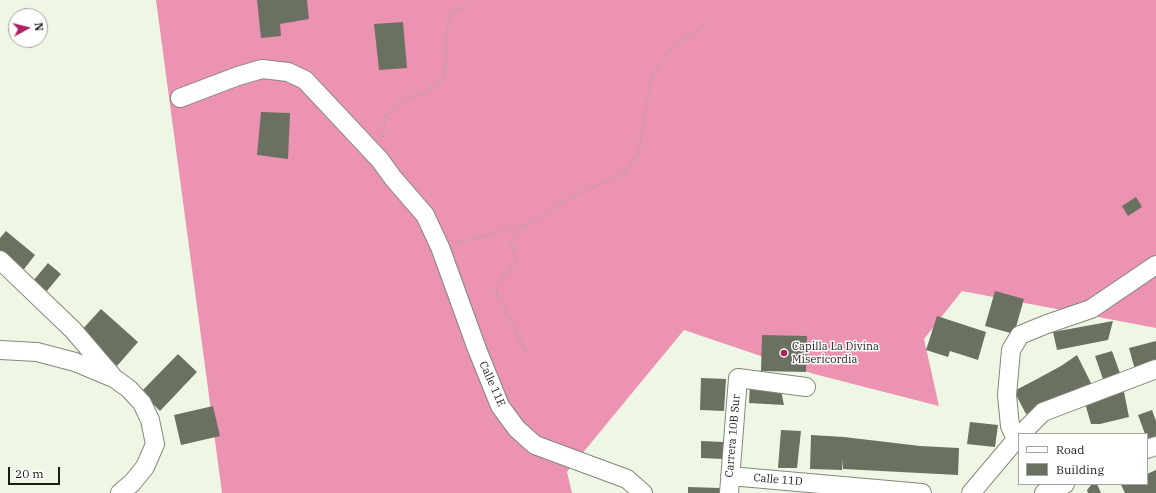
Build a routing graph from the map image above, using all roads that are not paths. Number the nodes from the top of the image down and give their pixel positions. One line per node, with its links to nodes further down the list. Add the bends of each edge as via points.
1 (180, 98): 14 (street, Calle 11E, via 262,69 288,72 304,80 380,160 425,215 440,247 500,406 517,429 535,445 627,479)
2 (0, 260): 6 (street, via 73,330)
3 (1156, 265): 9 (street, via 1091,309 1020,335 1012,350 1007,395 1010,426)
4 (0, 350): 6 (street, via 37,352 75,362)
5 (1156, 369): 8 (street, via 1043,412)
6 (114, 378): 13 (street, via 142,403 150,420 155,444 145,467)
7 (806, 387): 11 (street, Carrera 10B Sur, via 738,378)
8 (1022, 433)
9 (1018, 435)
10 (1018, 437): 16 (street)
11 (730, 484): 15 (street, Calle 11D)
12 (1063, 485): 17 (street)
13 (120, 493)
14 (643, 493)
15 (922, 493)
16 (971, 493)
17 (1044, 493)

